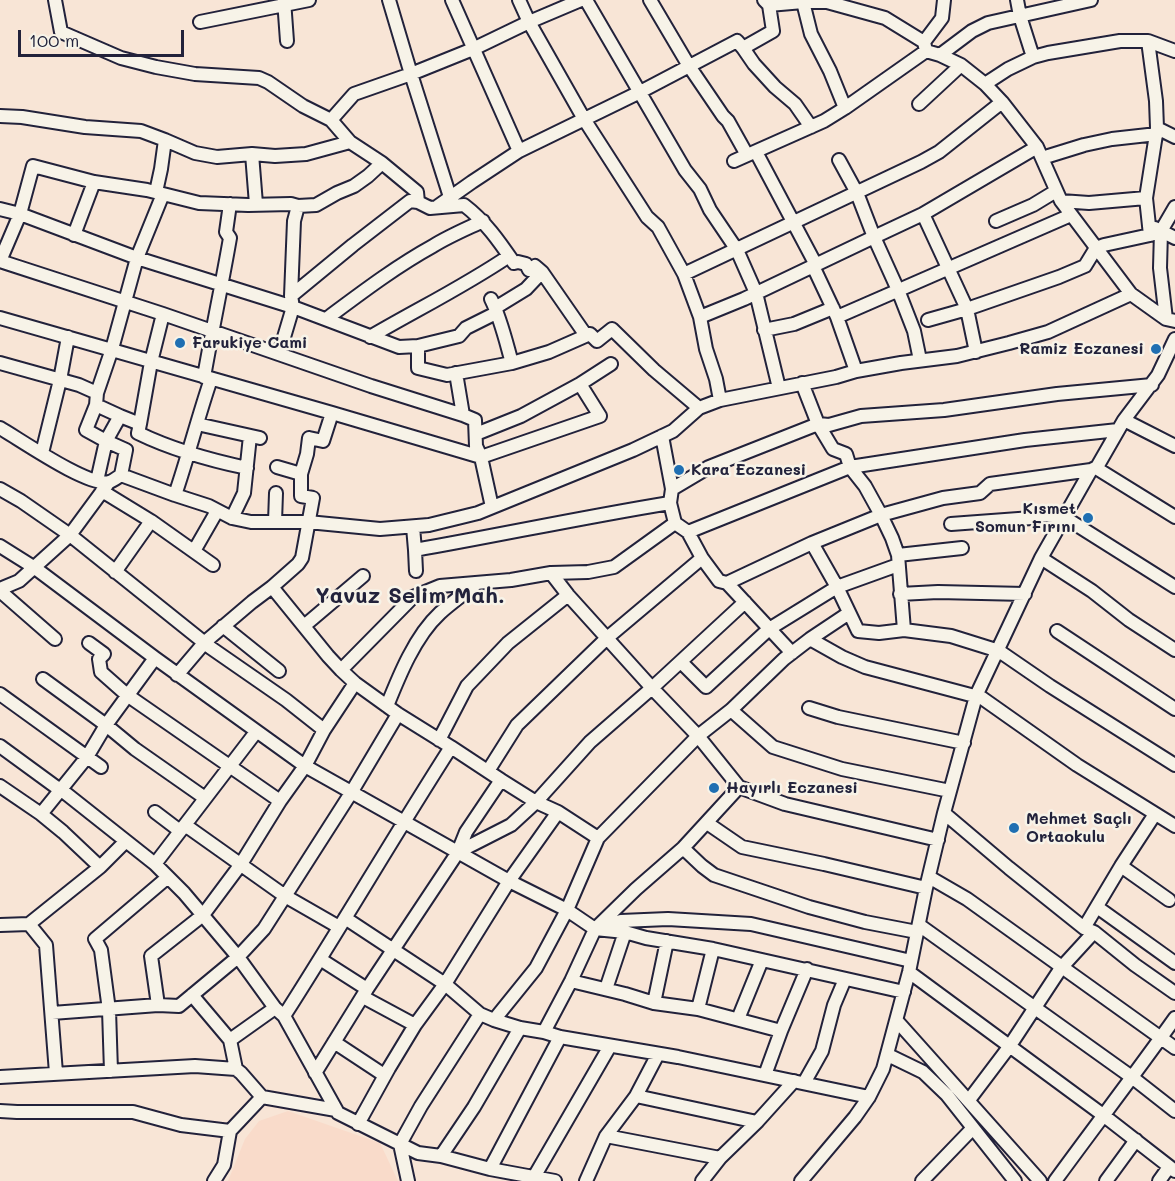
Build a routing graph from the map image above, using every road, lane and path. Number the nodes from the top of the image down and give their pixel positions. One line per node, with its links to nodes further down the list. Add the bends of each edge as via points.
1 (55, 0): 38 (street, via 62,32 101,50 195,74 259,78)
2 (309, 0): 15 (street)
3 (389, 0): 30 (street)
4 (452, 0): 24 (street)
5 (519, 0): 19 (street)
6 (581, 0): 19 (street)
7 (586, 0): 32 (street)
8 (650, 0): 29 (street)
9 (862, 0): 16 (street)
10 (944, 0): 22 (street, via 942,18)
11 (1017, 0): 17 (street)
12 (1091, 0): 17 (street)
13 (767, 2): 14 (street); 23 (street, via 773,30)
14 (803, 2): 16 (street, via 827,2); 35 (street, via 811,34)
15 (284, 3): 18 (street); 20 (street)
16 (868, 14): 22 (street, via 885,18)
17 (1020, 16): 26 (street, via 972,31); 27 (street)
18 (200, 22)
19 (529, 22): 24 (street); 37 (street)
20 (287, 41)
21 (1148, 41): 25 (street); 27 (street, via 1120,41); 40 (street)
22 (925, 46): 26 (street); 35 (street)
23 (743, 48): 29 (street, via 737,41); 39 (street)
24 (473, 49): 30 (street); 44 (street)
25 (1175, 51)
26 (940, 55): 28 (street)
27 (1033, 57): 31 (street)
28 (961, 65): 31 (street); 34 (street)
29 (689, 66): 32 (street); 46 (street)
30 (411, 74): 38 (street, via 354,94); 55 (street)
31 (985, 84): 33 (street)
32 (640, 92): 37 (street); 75 (street)
33 (1002, 102): 45 (street); 53 (street, via 939,152)
34 (919, 104)
35 (845, 108): 39 (street)
36 (0, 116): 42 (street, via 141,131)
37 (584, 119): 44 (street); 81 (street, via 647,217 658,227)
38 (331, 120): 43 (street)
39 (811, 127): 46 (street)
40 (1157, 131): 41 (street); 45 (street); 56 (street)
41 (1175, 137)
42 (165, 140): 47 (street, via 195,153 217,157); 52 (street)
43 (350, 142): 47 (street, via 306,154); 50 (street)
44 (519, 151): 55 (street)
45 (1040, 152): 54 (street); 65 (street)
46 (752, 153): 49 (street); 69 (street)
47 (252, 154): 59 (street)
48 (839, 160): 53 (street)
49 (734, 161)
50 (382, 163): 57 (street, via 417,192); 60 (street, via 354,186 316,205)
51 (94, 182): 52 (street); 64 (street, via 33,166); 71 (street)
52 (160, 193): 58 (street, via 199,203); 77 (street)
53 (857, 193): 69 (street); 72 (street)
54 (1058, 196): 56 (street, via 1089,203); 66 (street); 68 (street)
55 (450, 197): 61 (street)
56 (1146, 198): 70 (street)
57 (418, 202): 61 (street, via 430,208); 87 (street, via 410,201 353,245)
58 (230, 204): 59 (street); 82 (street, via 226,232 230,238)
59 (256, 204): 60 (street)
60 (298, 206): 87 (street, via 294,221)
61 (438, 206): 67 (street, via 464,205)
62 (1175, 207): 70 (street)
63 (0, 209): 64 (street)
64 (20, 214): 71 (street); 86 (street, via 0,261)
65 (923, 214): 72 (street); 79 (street)
66 (1071, 215): 74 (street); 79 (street)
67 (483, 221): 76 (street); 94 (street, via 415,256)
68 (996, 221)
69 (794, 222): 75 (street); 78 (street)
70 (1153, 231): 73 (street); 74 (street); 96 (street)
71 (74, 235): 77 (street)
72 (874, 237): 78 (street); 83 (street)
73 (1175, 238)
74 (1096, 248): 85 (street); 89 (street, via 1085,266)
75 (737, 250): 81 (street); 84 (street)
76 (509, 256): 80 (street, via 514,263 526,264 529,270 535,266); 101 (street)
77 (137, 258): 82 (street); 86 (street)
78 (814, 266): 84 (street); 90 (street)
79 (949, 268): 83 (street); 89 (street)
80 (542, 272): 88 (street, via 526,289); 99 (street, via 585,334)
81 (684, 274): 92 (street)
82 (222, 285): 87 (street); 98 (street)
83 (898, 290): 90 (street); 107 (street)
84 (756, 293): 92 (street); 97 (street)
85 (1131, 294): 96 (street); 105 (street, via 1048,332)
86 (125, 301): 91 (street); 104 (street)
87 (292, 302): 94 (street); 106 (street)
88 (494, 307): 103 (street, via 459,336); 110 (street)
89 (967, 309): 95 (street); 105 (street)
90 (835, 313): 97 (street); 112 (street)
91 (164, 314): 98 (street); 108 (street)
92 (700, 317): 121 (street)
93 (0, 318): 100 (street)
94 (326, 319): 101 (street)
95 (928, 320)
96 (1171, 320)
97 (764, 330): 119 (street)
98 (212, 331): 106 (street); 114 (street)
99 (590, 334): 110 (street); 122 (street, via 597,341 612,329)
100 (68, 337): 104 (street); 115 (street)
101 (370, 337): 103 (street, via 399,346)
102 (1175, 339): 118 (street)
103 (418, 346): 113 (street, via 418,368 447,375)
104 (112, 349): 108 (street); 120 (street)
105 (976, 352): 107 (street)
106 (279, 354): 124 (street)
107 (920, 360): 112 (street)
108 (152, 362): 114 (street); 126 (street)
109 (0, 363): 115 (street)
110 (512, 363): 113 (street)
111 (611, 364): 117 (street)
112 (856, 371): 116 (street)
113 (456, 373): 124 (street)
114 (208, 378): 123 (street); 127 (street)
115 (60, 380): 120 (street); 135 (street)
116 (802, 383): 119 (street); 128 (street)
117 (580, 384): 131 (street, via 521,416); 137 (street, via 600,416)
118 (1152, 384): 128 (street); 129 (street)
119 (778, 388): 121 (street)
120 (97, 399): 125 (street); 133 (street, via 86,430)
121 (720, 400): 122 (street)
122 (699, 408): 132 (street)
123 (332, 413): 137 (street); 142 (street, via 323,441 309,438)
124 (463, 415): 131 (street, via 475,420)
125 (120, 416): 126 (street); 133 (street)
126 (140, 424): 136 (street, via 138,433)
127 (197, 424): 136 (street); 140 (street, via 255,437)
128 (818, 424): 139 (street, via 833,449 846,454); 146 (street, via 709,467)
129 (1121, 425): 134 (street); 139 (street); 141 (street)
130 (0, 428): 135 (street)
131 (476, 434): 137 (street)
132 (662, 436): 146 (street); 150 (street)
133 (106, 441): 143 (street, via 126,450); 144 (street)
134 (1175, 446)
135 (42, 453): 144 (street)
136 (189, 454): 140 (street); 148 (street)
137 (481, 457): 150 (street)
138 (277, 467): 142 (street)
139 (850, 467): 152 (street); 162 (street)
140 (247, 468): 155 (street, via 244,493)
141 (1093, 469): 152 (street, via 990,484 980,493 943,498); 153 (street); 154 (street)
142 (302, 474): 158 (street, via 301,496 313,498)
143 (122, 475): 144 (street); 148 (street)
144 (102, 485): 156 (street); 163 (street)
145 (0, 489): 163 (street)
146 (672, 489): 149 (street)
147 (276, 493): 157 (street)
148 (175, 495): 151 (street)
149 (670, 503): 159 (street); 167 (street)
150 (492, 507): 161 (street)
151 (217, 511): 155 (street); 168 (street)
152 (881, 515): 164 (street); 171 (street)
153 (1064, 517): 160 (street, via 1042,515); 170 (street); 182 (street)
154 (1175, 517)
155 (232, 518): 157 (street)
156 (151, 522): 168 (street); 175 (street)
157 (275, 522): 158 (street)
158 (308, 522): 161 (street, via 380,529); 180 (street, via 302,558)
159 (675, 523): 162 (street); 176 (street, via 614,567)
160 (951, 524)
161 (413, 527): 167 (street)
162 (688, 532): 169 (street)
163 (70, 535): 173 (street); 175 (street)
164 (812, 543): 178 (street); 181 (street)
165 (0, 546): 173 (street)
166 (962, 548): 171 (street)
167 (415, 550): 174 (street)
168 (194, 551): 172 (street)
169 (702, 558): 178 (street, via 719,581); 194 (street)
170 (1041, 558): 185 (street); 199 (street)
171 (898, 560): 181 (street); 184 (street)
172 (213, 565)
173 (35, 568): 183 (street, via 20,581); 202 (street)
174 (416, 571)
175 (115, 572): 197 (street)
176 (551, 573): 179 (street); 186 (street)
177 (363, 576): 190 (street)
178 (727, 583): 187 (street)
179 (476, 584): 204 (street, via 440,586 413,597); 213 (street, via 438,614 420,638)
180 (272, 587): 189 (street); 190 (street)
181 (837, 587): 188 (street); 191 (street)
182 (1175, 587)
183 (0, 590): 195 (street)
184 (900, 594): 185 (street); 192 (street)
185 (1025, 594): 200 (street)
186 (568, 595): 194 (street); 222 (street, via 507,643 467,686)
187 (745, 602): 191 (street); 203 (street)
188 (849, 613): 192 (street, via 858,631); 196 (street)
189 (223, 626): 197 (street); 205 (street)
190 (304, 626): 204 (street)
191 (769, 629): 201 (street); 203 (street, via 706,687)
192 (904, 630): 200 (street, via 951,636)
193 (1057, 631): 215 (street)
194 (608, 638): 209 (street); 231 (street, via 517,725)
195 (55, 639)
196 (810, 639): 201 (street); 212 (street, via 865,667)
197 (205, 642): 206 (street); 219 (street)
198 (90, 643): 211 (street, via 104,654 99,659 101,672)
199 (1175, 650)
200 (999, 651): 212 (street); 227 (street)
201 (792, 653): 216 (street)
202 (155, 658): 206 (street); 211 (street)
203 (681, 662): 209 (street)
204 (341, 670): 208 (street)
205 (279, 671)
206 (177, 675): 220 (street)
207 (43, 679): 218 (street)
208 (356, 683): 213 (street); 219 (street)
209 (652, 688): 221 (street); 240 (street, via 590,742)
210 (0, 694): 226 (street)
211 (127, 695): 218 (street); 228 (street)
212 (976, 696): 223 (street); 245 (street)
213 (387, 706): 217 (street)
214 (809, 708): 223 (street)
215 (1175, 709)
216 (731, 710): 221 (street); 236 (street, via 773,747 842,769)
217 (398, 714): 222 (street); 237 (street)
218 (106, 725): 226 (street); 238 (street)
219 (324, 730): 229 (street)
220 (256, 732): 228 (street); 229 (street)
221 (698, 736): 234 (street); 250 (street)
222 (439, 740): 225 (street)
223 (964, 743): 236 (street)
224 (0, 746): 235 (street)
225 (451, 747): 231 (street); 246 (street)
226 (87, 757): 230 (street); 235 (street)
227 (1175, 765)
228 (229, 766): 238 (street); 239 (street)
229 (305, 766): 237 (street); 239 (street)
230 (101, 767)
231 (488, 771): 232 (street)
232 (501, 780): 240 (street); 254 (street, via 466,832)
233 (0, 786): 244 (street)
234 (739, 787): 247 (street); 251 (street, via 785,804)
235 (61, 789): 244 (street); 252 (street)
236 (950, 791): 243 (street)
237 (351, 793): 246 (street); 262 (street)
238 (205, 798): 249 (street)
239 (280, 801): 256 (street)
240 (536, 802): 242 (street); 254 (street, via 511,825)
241 (155, 812): 249 (street)
242 (558, 812): 250 (street); 260 (street)
243 (944, 813): 251 (street); 272 (street)
244 (41, 814): 258 (street)
245 (1155, 814): 248 (street); 257 (street)
246 (404, 821): 254 (street); 267 (street)
247 (707, 823): 253 (street); 261 (street, via 742,847)
248 (1175, 826)
249 (182, 828): 255 (street); 256 (street)
250 (598, 838): 265 (street)
251 (938, 840): 261 (street)
252 (126, 841): 255 (street); 258 (street)
253 (683, 848): 270 (street, via 714,875 809,908 865,922); 271 (street)
254 (458, 852): 260 (street); 276 (street)
255 (155, 864): 259 (street)
256 (241, 864): 262 (street); 266 (street)
257 (1121, 866): 263 (street); 264 (street)
258 (100, 867): 268 (street)
259 (168, 877): 266 (street); 296 (street, via 95,939 101,950)
260 (509, 881): 265 (street); 286 (street)
261 (928, 883): 270 (street); 282 (street, via 967,899)
262 (285, 896): 267 (street); 277 (street, via 264,929)
263 (1169, 900)
264 (1097, 907): 272 (street); 280 (street)
265 (567, 910): 271 (street); 302 (street, via 536,968)
266 (203, 915): 277 (street); 293 (street, via 152,956)
267 (342, 922): 276 (street); 278 (street)
268 (29, 924): 269 (street); 298 (street, via 46,945)
269 (0, 925)
270 (918, 928): 281 (street); 294 (street)
271 (595, 929): 273 (street); 281 (street, via 621,921 751,924); 285 (street)
272 (1089, 930): 282 (street); 290 (street)
273 (625, 932): 274 (street); 287 (street)
274 (667, 941): 275 (street); 292 (street)
275 (713, 949): 279 (street); 295 (street)
276 (394, 950): 286 (street); 289 (street)
277 (238, 957): 291 (street); 297 (street)
278 (320, 959): 289 (street); 297 (street)
279 (762, 960): 283 (street); 301 (street)
280 (1175, 963)
281 (910, 967): 288 (street); 313 (street)
282 (1061, 968): 294 (street); 309 (street)
283 (807, 969): 284 (street); 306 (street)
284 (845, 979): 288 (street); 325 (street, via 822,1051)
285 (571, 981): 287 (street); 307 (street)
286 (445, 984): 299 (street); 304 (street)
287 (606, 989): 292 (street)
288 (904, 992): 303 (street)
289 (365, 993): 304 (street); 311 (street)
290 (1175, 993)
291 (192, 995): 293 (street, via 179,1006); 310 (street)
292 (654, 1003): 295 (street)
293 (158, 1005): 296 (street)
294 (1034, 1008): 313 (street); 324 (street)
295 (698, 1009): 301 (street)
296 (109, 1010): 298 (street); 318 (street)
297 (280, 1012): 310 (street); 320 (street)
298 (52, 1013): 319 (street)
299 (480, 1014): 302 (street); 340 (street)
300 (1175, 1018): 309 (street)
301 (738, 1019): 306 (street)
302 (494, 1020): 305 (street)
303 (897, 1021): 316 (street); 329 (street)
304 (415, 1025): 321 (street)
305 (520, 1028): 307 (street); 341 (street)
306 (781, 1031): 322 (street)
307 (544, 1032): 308 (street)
308 (560, 1037): 312 (street); 343 (street)
309 (1161, 1038): 314 (street); 324 (street)
310 (230, 1040): 317 (street)
311 (334, 1042): 320 (street); 321 (street)
312 (610, 1046): 315 (street); 345 (street)
313 (1009, 1047): 329 (street); 333 (street)
314 (1175, 1048)
315 (658, 1054): 322 (street); 327 (street)
316 (888, 1054): 328 (street); 336 (street, via 923,1072)
317 (236, 1069): 318 (street, via 195,1066); 326 (street)
318 (111, 1071): 319 (street)
319 (56, 1073): 323 (street)
320 (315, 1073): 330 (street)
321 (384, 1075): 335 (street)
322 (765, 1075): 325 (street)
323 (0, 1077)
324 (1133, 1078): 332 (street); 333 (street)
325 (799, 1082): 328 (street); 334 (street)
326 (262, 1096): 330 (street); 337 (street)
327 (636, 1096): 334 (street); 338 (street)
328 (869, 1097): 351 (street)
329 (969, 1100): 354 (street)
330 (336, 1110): 335 (street)
331 (0, 1111): 337 (street, via 133,1112 181,1125)
332 (1175, 1112)
333 (1103, 1115): 339 (street); 355 (street)
334 (757, 1122): 342 (street)
335 (358, 1124): 340 (street)
336 (973, 1128): 352 (street); 353 (street)
337 (230, 1131): 346 (street, via 224,1165)
338 (606, 1136): 342 (street); 349 (street)
339 (1137, 1140): 344 (street); 356 (street)
340 (400, 1144): 341 (street, via 418,1153); 347 (street)
341 (441, 1156): 343 (street)
342 (720, 1158): 350 (street)
343 (490, 1169): 345 (street)
344 (1172, 1169): 357 (street)
345 (534, 1177): 348 (street)
346 (214, 1181)
347 (408, 1181)
348 (555, 1181)
349 (586, 1181)
350 (702, 1181)
351 (801, 1181)
352 (922, 1181)
353 (1015, 1181)
354 (1040, 1181)
355 (1055, 1181)
356 (1106, 1181)
357 (1159, 1181)

